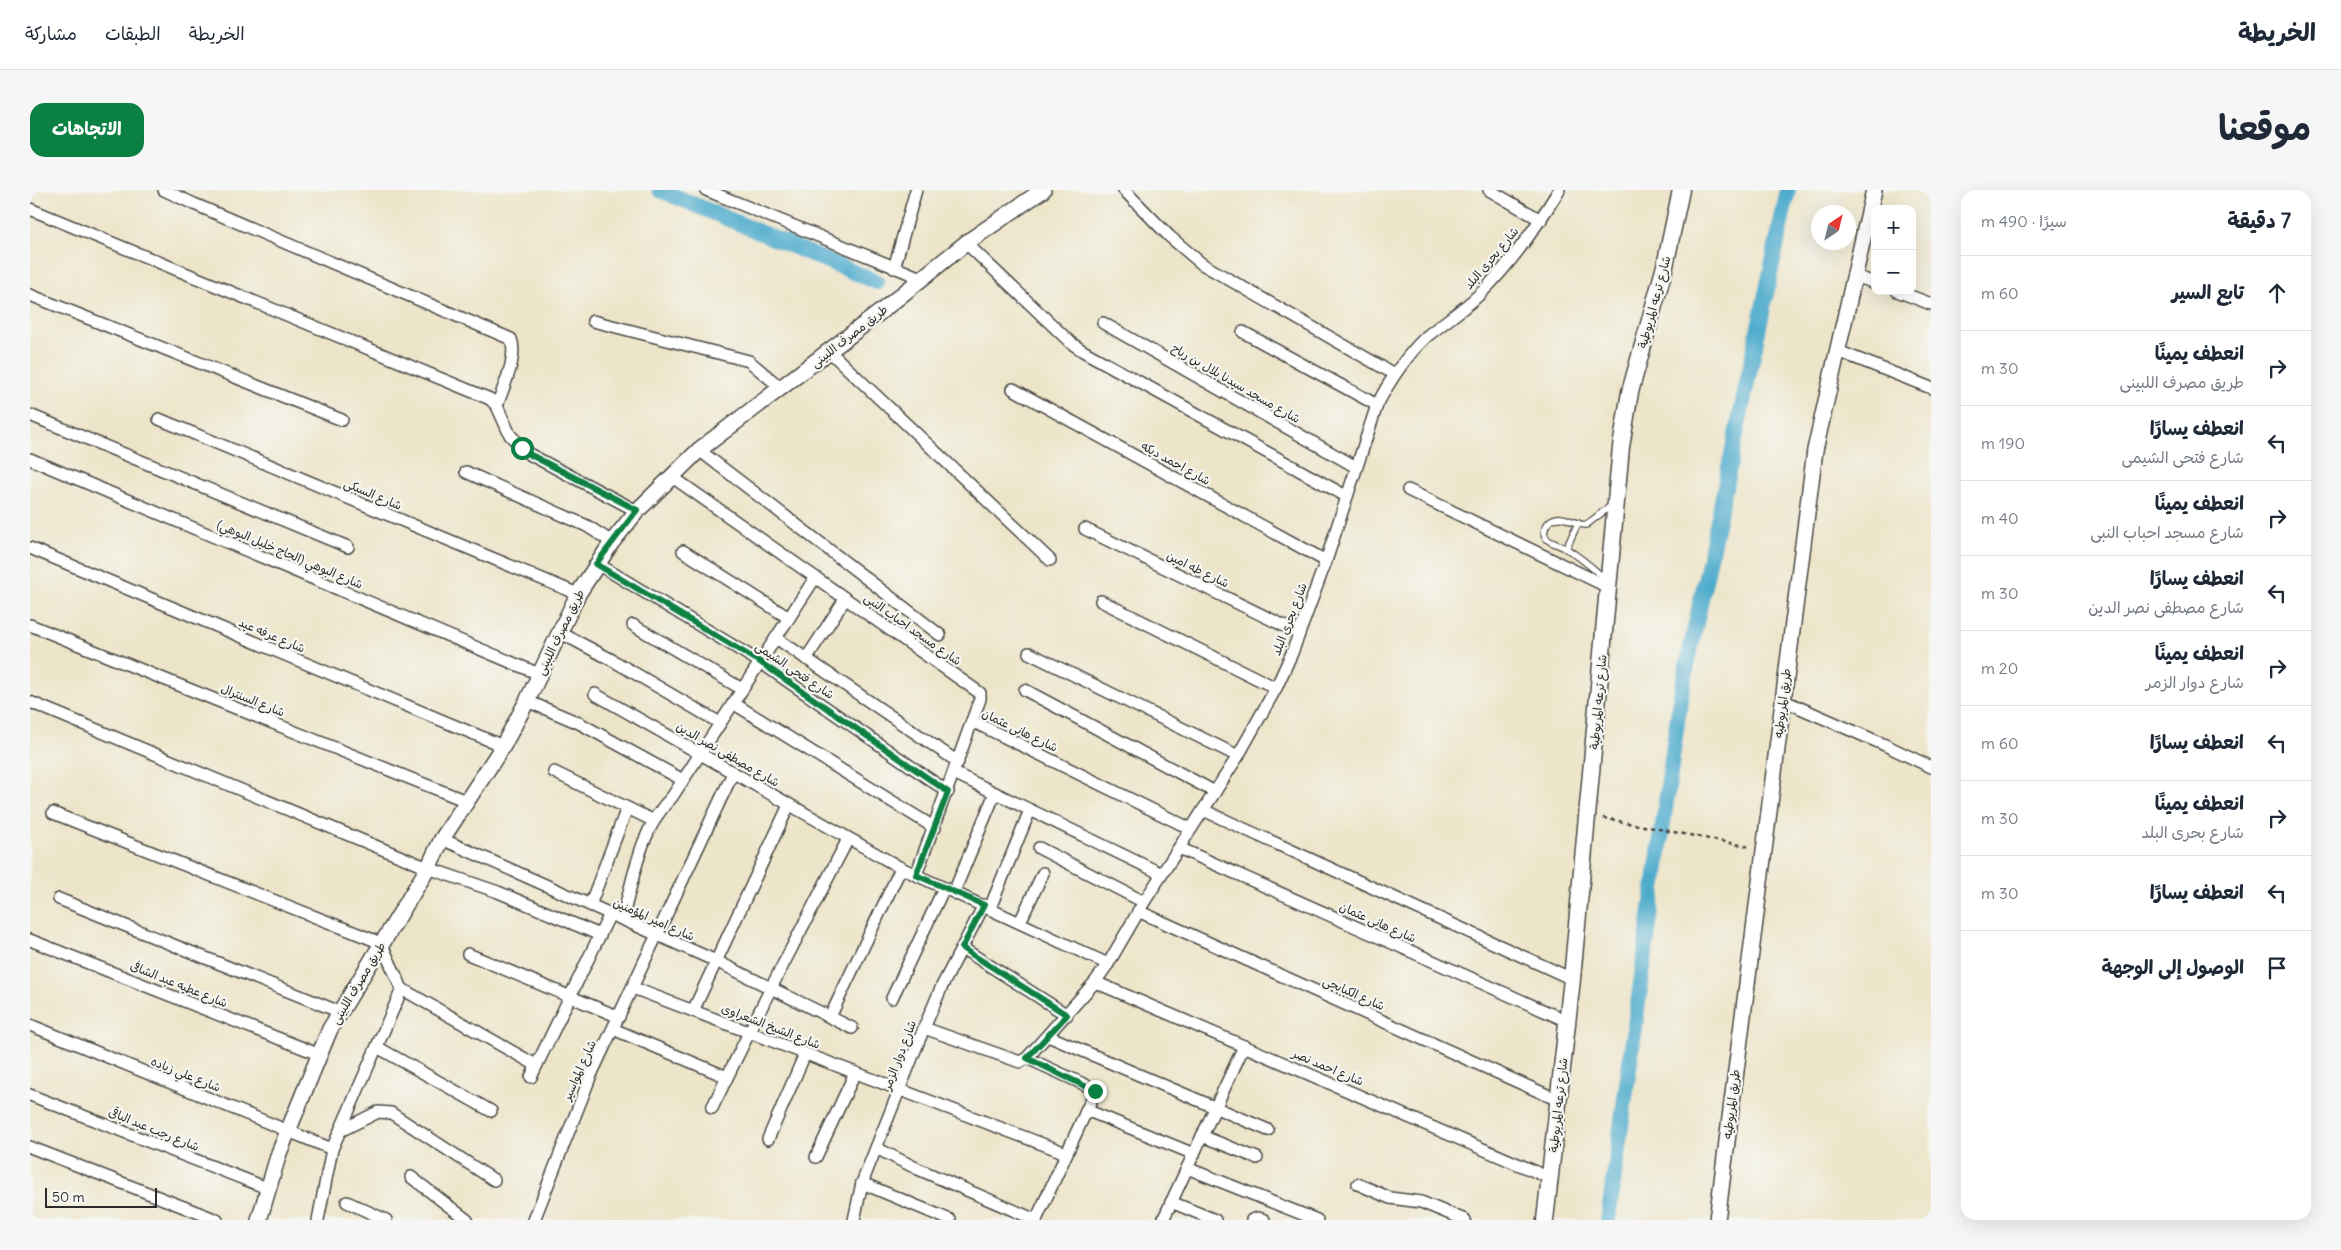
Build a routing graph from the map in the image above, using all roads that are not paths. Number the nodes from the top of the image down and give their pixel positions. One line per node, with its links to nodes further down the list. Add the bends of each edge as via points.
1 (164, 190): 30 (street, via 511,339 510,365)
2 (706, 190): 13 (street)
3 (916, 190): 13 (street)
4 (1043, 190): 12 (street, طريق مصرف اللبينى)
5 (1124, 190): 25 (street, via 1202,264)
6 (1489, 190): 11 (street)
7 (1559, 190): 11 (street, شارع بحرى البلد)
8 (1680, 190): 41 (main road, شارع ترعه المريوطية, via 1665,266 1630,392)
9 (1874, 190): 14 (street, طريق المريوطيه)
10 (30, 209): 30 (street, via 438,376 490,399)
11 (1541, 220): 25 (street, شارع بحرى البلد, via 1491,283 1426,337)
12 (966, 243): 15 (street, طريق مصرف اللبينى); 40 (street, via 1077,347)
13 (894, 268): 15 (street)
14 (1855, 276): 16 (street); 24 (street, طريق المريوطيه)
15 (921, 278): 23 (street, طريق مصرف اللبينى)
16 (1871, 282)
17 (30, 295): 33 (street)
18 (1907, 295): 19 (street)
19 (1931, 304)
20 (593, 321): 26 (street, via 748,361)
21 (1103, 323): 36 (street, شارع مسجد سيدنا بلال بن رباح)
22 (1243, 332): 29 (street)
23 (829, 351): 26 (street, طريق مصرف اللبينى); 50 (street)
24 (1838, 351): 28 (street); 73 (street, طريق المريوطيه, via 1815,450)
25 (1394, 374): 29 (street, شارع بحرى البلد)
26 (781, 388): 34 (street, طريق مصرف اللبينى)
27 (1013, 388): 51 (street, شارع احمد ديكه)
28 (1931, 388)
29 (1377, 405): 36 (street, شارع بحرى البلد)
30 (497, 406): 42 (street, via 510,435 529,454)
31 (30, 415): 47 (street)
32 (159, 419): 55 (street, شارع السبكى)
33 (342, 420)
34 (699, 450): 38 (street, طريق مصرف اللبينى); 63 (street)
35 (30, 459): 68 (street, شارع البوهي (الحاج خليل البوهي))
36 (1356, 467): 40 (street, شارع بحرى البلد)
37 (466, 472): 45 (street, via 587,526)
38 (671, 476): 42 (street, طريق مصرف اللبينى); 53 (street, شارع مسجد احباب النبى)
39 (1408, 490): 54 (street)
40 (1346, 496): 51 (street, شارع بحرى البلد)
41 (1616, 502): 43 (lane, via 1590,523); 54 (main road, شارع ترعه المريوطية)
42 (637, 510): 45 (street, طريق مصرف اللبينى)
43 (1578, 523): 48 (lane); 48 (lane, via 1553,518 1544,530 1545,537)
44 (1086, 529): 62 (street, شارع طه امين)
45 (612, 542): 52 (street, طريق مصرف اللبينى)
46 (30, 548): 79 (street, شارع عرفه عيد)
47 (348, 548)
48 (1566, 549): 54 (lane)
49 (684, 551): 58 (street)
50 (1050, 560)
51 (1326, 561): 62 (street, شارع بحرى البلد)
52 (596, 564): 55 (street, طريق مصرف اللبينى); 67 (street, شارع فتحى الشيمى)
53 (815, 578): 56 (street, شارع مسجد احباب النبى); 58 (street)
54 (1609, 585): 124 (main road, شارع ترعه المريوطية)
55 (578, 594): 61 (street, طريق مصرف اللبينى)
56 (845, 599): 66 (street); 77 (street, شارع مسجد احباب النبى, via 980,693)
57 (1101, 601): 69 (street)
58 (788, 618): 64 (street)
59 (30, 625): 90 (street, شارع السنترال)
60 (633, 625): 70 (street)
61 (559, 632): 68 (street, طريق مصرف اللبينى); 78 (street)
62 (1300, 633): 69 (street, شارع بحرى البلد)
63 (940, 635)
64 (776, 638): 66 (street); 67 (street)
65 (1029, 653): 81 (street)
66 (806, 659): 83 (street)
67 (760, 662): 70 (street); 87 (street, شارع فتحى الشيمى)
68 (539, 674): 74 (street, طريق مصرف اللبينى)
69 (1276, 688): 81 (street, شارع بحرى البلد)
70 (742, 689): 76 (street)
71 (1025, 690): 88 (street)
72 (594, 694): 80 (street, شارع مصطفى نصر الدين)
73 (1782, 700): 82 (street); 196 (street, طريق المريوطيه)
74 (527, 701): 79 (street, طريق مصرف اللبينى); 86 (street, via 579,723)
75 (30, 702): 103 (street)
76 (733, 703): 78 (street); 97 (street)
77 (972, 721): 83 (street, شارع مسجد احباب النبى); 98 (street, شارع هانى عثمان)
78 (720, 723): 80 (street)
79 (503, 746): 90 (street, طريق مصرف اللبينى)
80 (700, 754): 85 (street, شارع مصطفى نصر الدين); 86 (street)
81 (1238, 756): 88 (street, شارع بحرى البلد)
82 (1931, 767)
83 (956, 768): 87 (street, شارع مسجد احباب النبى); 89 (street)
84 (554, 772): 92 (street)
85 (733, 773): 91 (street, شارع مصطفى نصر الدين); 117 (street, شارع المواسير)
86 (683, 780): 96 (street)
87 (948, 792): 97 (street, شارع مسجد احباب النبى)
88 (1215, 792): 94 (street, شارع بحرى البلد)
89 (994, 793): 93 (street); 108 (street)
90 (466, 801): 99 (street, طريق مصرف اللبينى)
91 (789, 805): 100 (street, شارع مصطفى نصر الدين); 122 (street)
92 (626, 808): 96 (street); 110 (street)
93 (1030, 810): 106 (street); 111 (street, شارع دوار الزمر)
94 (1203, 810): 98 (street, شارع بحرى البلد); 124 (street)
95 (53, 813): 119 (street)
96 (654, 822): 114 (street, via 641,850)
97 (935, 828): 107 (street, شارع مسجد احباب النبى)
98 (1191, 829): 102 (street, شارع بحرى البلد)
99 (442, 839): 103 (street, طريق مصرف اللبينى); 110 (street, شارع امير المؤمنين)
100 (848, 839): 104 (street, شارع مصطفى نصر الدين); 127 (street)
101 (1039, 848): 112 (street, شارع الكبابجى)
102 (1179, 848): 106 (street, شارع بحرى البلد); 136 (street, شارع هانى عثمان)
103 (428, 868): 116 (street, via 498,892); 119 (street, طريق مصرف اللبينى)
104 (901, 868): 107 (street, شارع مصطفى نصر الدين); 135 (street)
105 (1043, 873): 115 (street)
106 (1162, 874): 112 (street, شارع بحرى البلد)
107 (916, 875): 108 (street, شارع مصطفى نصر الدين)
108 (949, 890): 111 (street, شارع مصطفى نصر الدين); 130 (street)
109 (59, 900): 132 (street)
110 (590, 905): 113 (street, شارع امير المؤمنين)
111 (987, 906): 115 (street, شارع مصطفى نصر الدين); 120 (street, شارع دوار الزمر)
112 (1141, 906): 123 (street, شارع بحرى البلد); 154 (street, شارع الكبابجى)
113 (610, 914): 114 (street, شارع امير المؤمنين); 116 (street)
114 (622, 919): 117 (street, شارع امير المؤمنين)
115 (1020, 922): 123 (street, شارع مصطفى نصر الدين)
116 (600, 934): 129 (street)
117 (658, 936): 122 (street, شارع امير المؤمنين); 126 (street, شارع المواسير)
118 (30, 940): 145 (street, شارع عطيه عبد الشافى)
119 (382, 942): 128 (street); 132 (street, طريق مصرف اللبينى)
120 (962, 948): 133 (street); 139 (street, شارع دوار الزمر)
121 (468, 954): 129 (street)
122 (716, 961): 127 (street, شارع امير المؤمنين); 131 (street)
123 (1108, 964): 125 (street, شارع بحرى البلد)
124 (1572, 979): 136 (main road, شارع ترعه المريوطية)
125 (1095, 982): 133 (street, شارع بحرى البلد); 143 (street, شارع احمد نصر)
126 (632, 988): 131 (street, شارع الشيخ الشعراوى); 134 (street, شارع المواسير)
127 (770, 988): 135 (street, شارع امير المؤمنين); 141 (street)
128 (402, 989): 144 (street); 148 (street)
129 (570, 997): 134 (street); 148 (street)
130 (892, 998)
131 (693, 1011): 141 (street, شارع الشيخ الشعراوى)
132 (340, 1012): 145 (street, طريق مصرف اللبينى)
133 (1067, 1015): 142 (street, شارع بحرى البلد)
134 (619, 1017): 140 (street, شارع المواسير)
135 (830, 1017): 138 (street, شارع امير المؤمنين)
136 (1567, 1021): 154 (main road, شارع ترعه المريوطية)
137 (30, 1025): 159 (street, شارع علي زياده)
138 (852, 1028)
139 (924, 1028): 147 (street, via 1015,1062); 152 (street, شارع دوار الزمر)
140 (613, 1029): 151 (street); 185 (street, شارع المواسير, via 585,1090)
141 (749, 1032): 146 (street, شارع الشيخ الشعراوى); 151 (street)
142 (1048, 1036): 147 (street, شارع بحرى البلد); 156 (street)
143 (1244, 1046): 156 (street); 173 (street, شارع احمد نصر)
144 (377, 1047): 158 (street); 160 (street)
145 (318, 1054): 159 (street, طريق مصرف اللبينى)
146 (805, 1054): 149 (street, شارع الشيخ الشعراوى); 163 (street)
147 (1027, 1058): 157 (street, via 1094,1089)
148 (536, 1065): 150 (street)
149 (855, 1073): 152 (street, شارع الشيخ الشعراوى); 169 (street)
150 (531, 1077)
151 (727, 1077): 155 (street)
152 (901, 1090): 165 (street, شارع دوار الزمر); 167 (street, شارع الشيخ الشعراوى)
153 (30, 1094): 177 (street, شارع رجب عبد الباقى)
154 (1558, 1100): 173 (main road, شارع ترعه المريوطية)
155 (712, 1108)
156 (1215, 1108): 161 (street); 162 (street)
157 (1086, 1110): 167 (street); 168 (street)
158 (491, 1111)
159 (288, 1130): 166 (street, شارع علي زياده); 177 (street, طريق مصرف اللبينى)
160 (340, 1130): 166 (street); 174 (street, via 378,1112 391,1113)
161 (1268, 1130)
162 (1202, 1136): 168 (street); 170 (street)
163 (768, 1139)
164 (30, 1147): 180 (street)
165 (876, 1148): 175 (street, شارع دوار الزمر); 188 (street)
166 (332, 1150): 182 (street)
167 (1066, 1153): 188 (street)
168 (1194, 1154): 171 (street)
169 (816, 1157)
170 (1256, 1158)
171 (1187, 1168): 179 (street); 193 (street)
172 (410, 1177): 184 (street)
173 (1550, 1178): 195 (main road, شارع ترعه المريوطية)
174 (494, 1180)
175 (862, 1183): 186 (street, شارع دوار الزمر); 187 (street)
176 (1358, 1184): 194 (street, via 1390,1198 1421,1202)
177 (267, 1188): 181 (street, طريق مصرف اللبينى)
178 (347, 1202): 183 (street)
179 (1171, 1202): 189 (street); 190 (street)
180 (217, 1220)
181 (259, 1220)
182 (318, 1220)
183 (386, 1220)
184 (467, 1220)
185 (534, 1220)
186 (854, 1220)
187 (950, 1220)
188 (1036, 1220)
189 (1163, 1220)
190 (1215, 1220)
191 (1252, 1220): 192 (street)
192 (1264, 1220)
193 (1317, 1220)
194 (1465, 1220)
195 (1545, 1220)
196 (1717, 1220)

